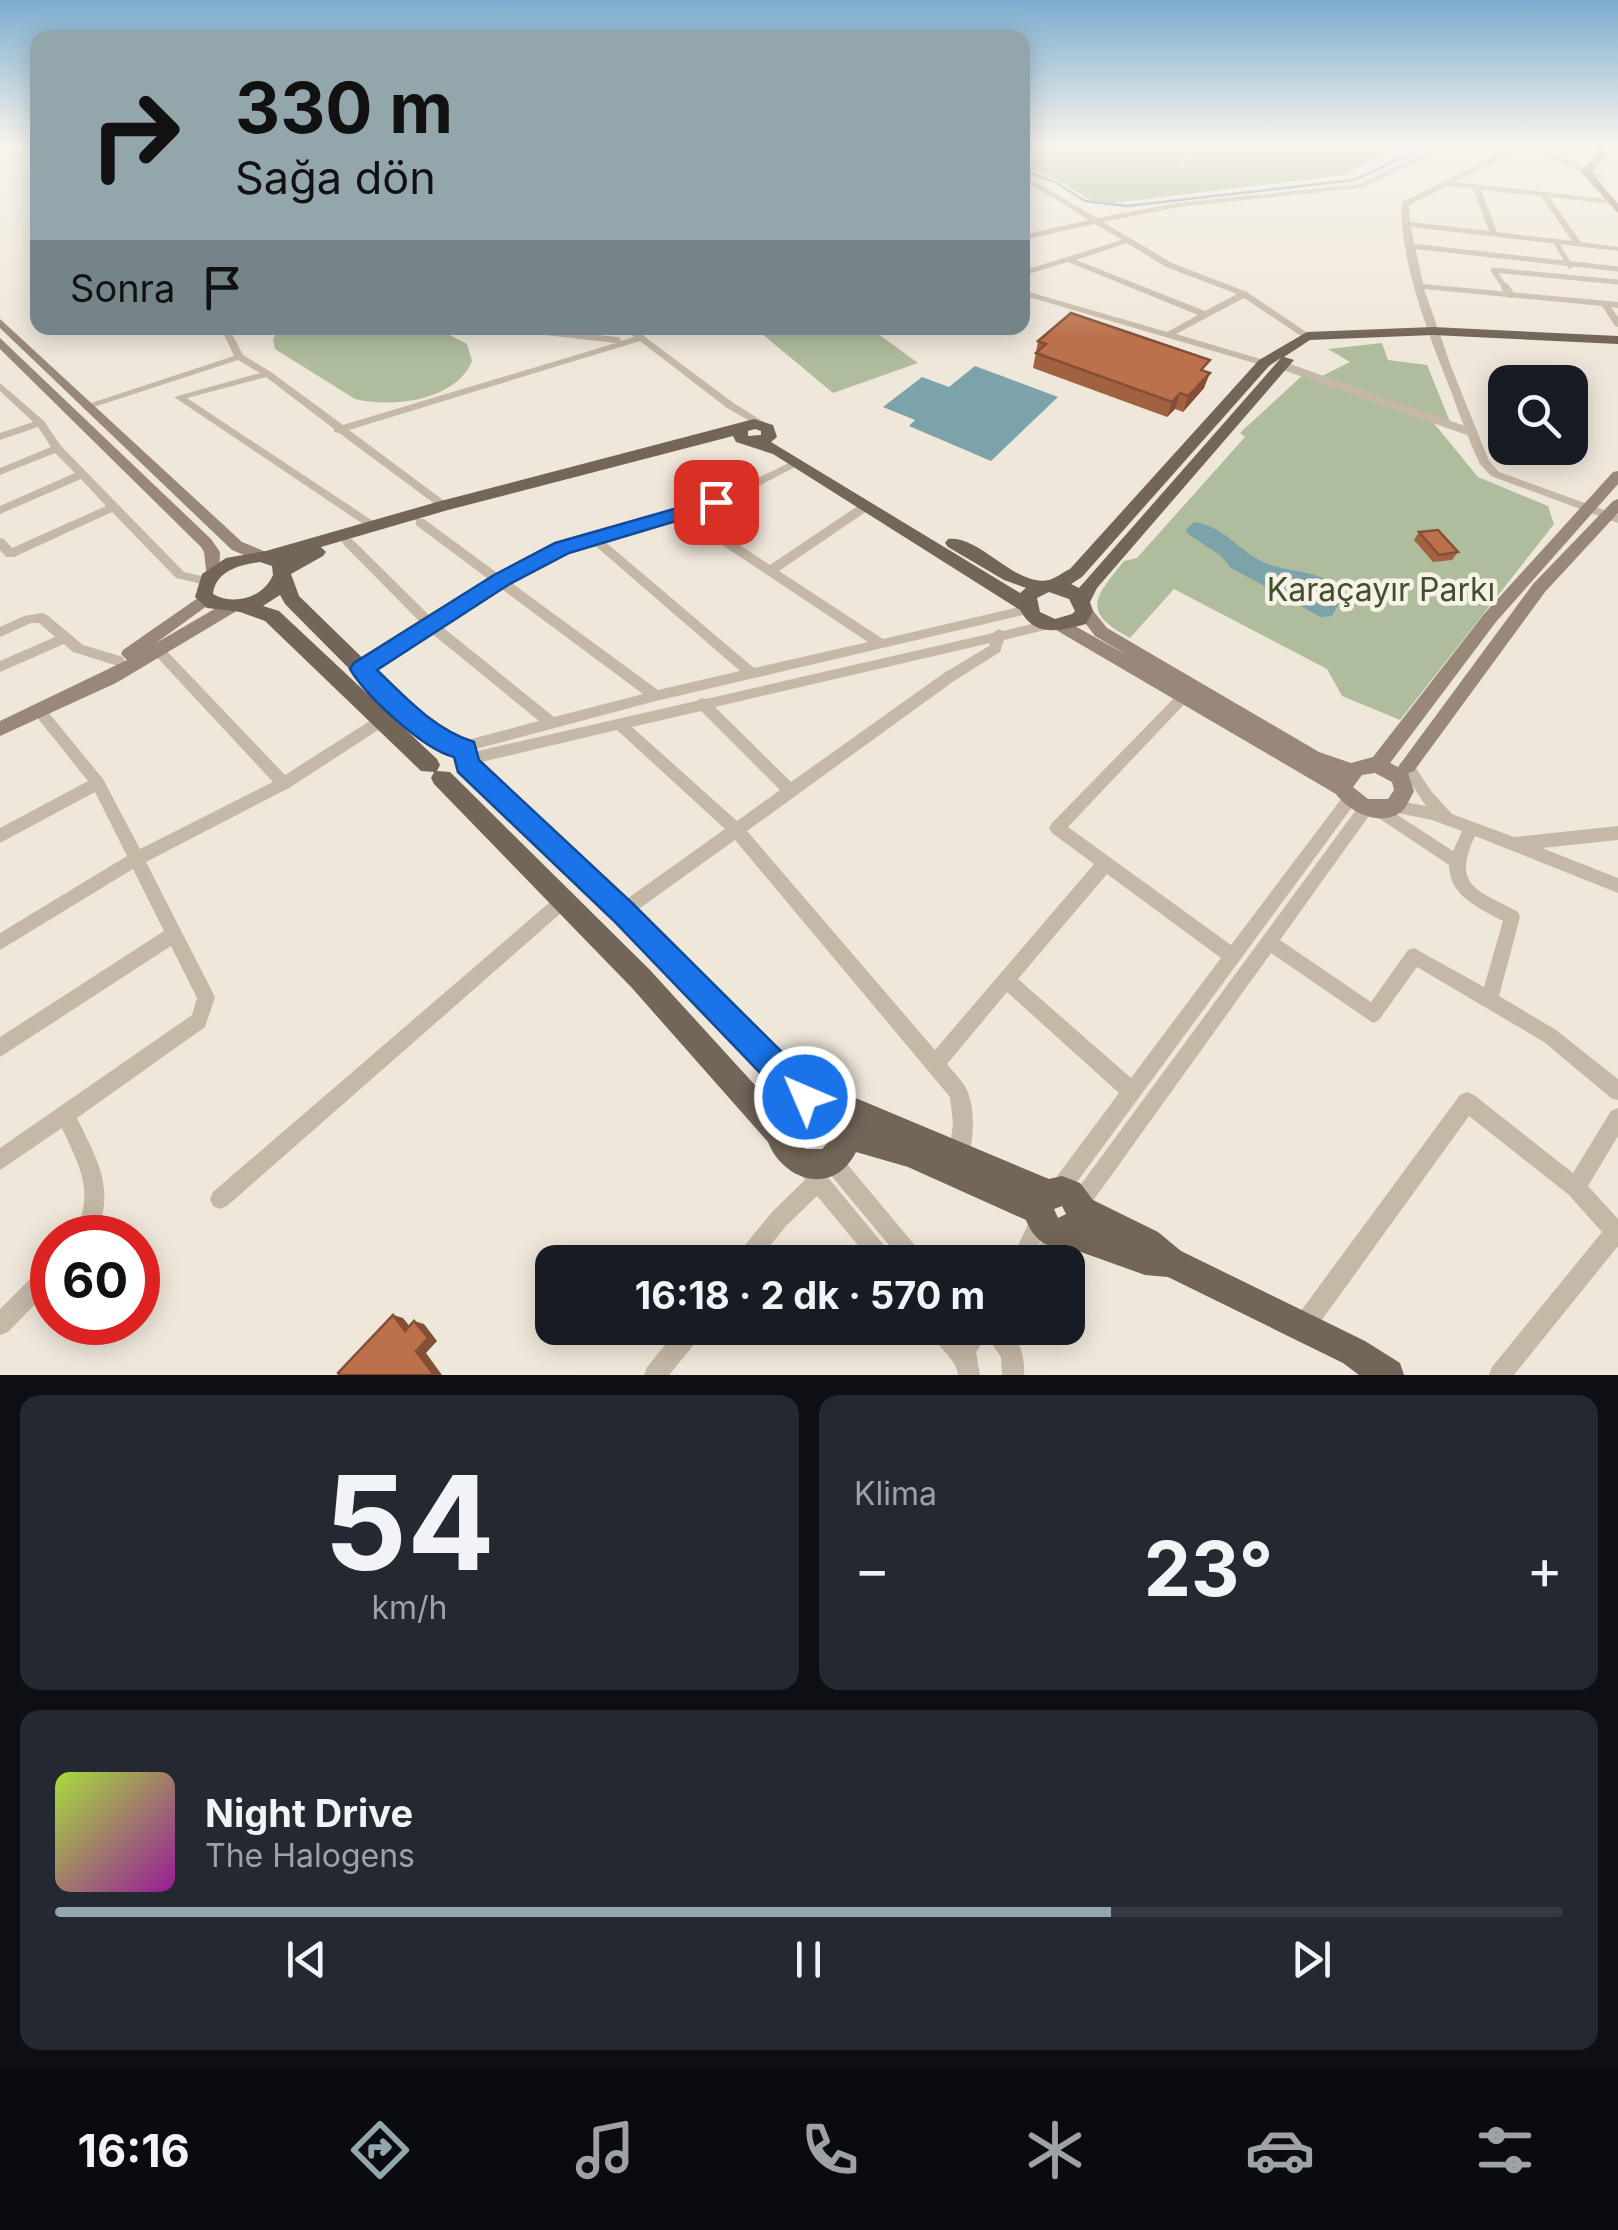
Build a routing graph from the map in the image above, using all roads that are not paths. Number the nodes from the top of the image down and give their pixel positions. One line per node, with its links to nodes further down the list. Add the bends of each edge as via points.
1 (1075, 208): 6 (street)
2 (1162, 208): 6 (street)
3 (1406, 208): 7 (street)
4 (1484, 208): 8 (street)
5 (1553, 208): 12 (street)
6 (1096, 221): 9 (street); 10 (street)
7 (1406, 224): 8 (street); 13 (street)
8 (1494, 234): 11 (street)
9 (1030, 236)
10 (1126, 241): 16 (street); 24 (street, via 1169,266)
11 (1555, 241): 12 (street); 20 (street)
12 (1578, 244): 14 (street)
13 (1411, 246): 15 (street); 22 (street)
14 (1618, 250)
15 (1485, 254): 17 (street); 18 (street)
16 (1067, 259): 19 (street); 28 (street)
17 (1526, 266): 18 (street); 20 (street); 20 (street)
18 (1493, 270): 25 (street)
19 (1030, 271)
20 (1573, 271): 21 (street); 21 (street)
21 (1616, 276)
22 (1422, 286): 25 (street); 38 (street)
23 (1030, 294): 31 (street)
24 (1244, 294): 28 (street); 37 (street)
25 (1510, 294): 26 (street)
26 (1605, 304): 27 (street); 30 (street)
27 (1618, 305)
28 (1202, 314): 31 (street)
29 (0, 322): 46 (main road)
30 (1618, 324)
31 (1171, 333): 42 (street)
32 (228, 335): 41 (street)
33 (561, 335): 34 (street)
34 (628, 335)
35 (631, 335): 49 (street)
36 (635, 335): 47 (street)
37 (1307, 336): 38 (main road); 42 (main road)
38 (1436, 336): 40 (main road); 43 (main road, via 1342,340 1298,352); 51 (street)
39 (0, 342): 75 (main road, via 206,543 212,552)
40 (1618, 344)
41 (239, 357): 44 (street); 46 (street)
42 (1264, 362): 76 (main road, via 1076,573)
43 (1281, 365): 51 (street); 77 (main road, via 1090,585)
44 (268, 374): 49 (street); 66 (street, via 180,396)
45 (0, 386): 48 (street)
46 (87, 406): 71 (main road, via 237,546)
47 (732, 406): 50 (street); 50 (street)
48 (40, 422): 52 (street); 53 (street)
49 (338, 430): 59 (street)
50 (753, 433): 54 (main road); 59 (main road); 65 (main road); 76 (main road, via 1010,576)
51 (1473, 433): 61 (street, via 1496,474)
52 (0, 437)
53 (57, 448): 55 (street); 56 (street)
54 (796, 462): 60 (main road); 64 (street)
55 (0, 472)
56 (82, 475): 58 (street); 62 (street)
57 (1618, 475): 61 (main road)
58 (115, 506): 70 (street); 75 (street, via 180,574)
59 (442, 506): 66 (main road)
60 (866, 506): 72 (street); 79 (main road)
61 (1591, 509): 63 (street); 105 (main road, via 1490,618 1378,765)
62 (0, 510)
63 (1615, 513): 105 (main road, via 1539,588)
64 (682, 514): 67 (street); 72 (street)
65 (420, 522): 69 (main road); 74 (street)
66 (372, 526): 71 (main road)
67 (592, 537): 74 (street); 90 (street)
68 (0, 542): 70 (street)
69 (348, 542): 73 (main road); 80 (street)
70 (5, 556)
71 (264, 556): 73 (main road, via 280,563); 75 (main road, via 234,560)
72 (771, 571): 85 (street)
73 (283, 574): 78 (main road, via 266,596); 89 (main road, via 291,599)
74 (501, 580): 80 (street); 91 (street)
75 (208, 584): 78 (main road); 87 (main road)
76 (1048, 586): 77 (main road, via 1068,589); 79 (main road, via 1028,596)
77 (1083, 606): 81 (main road, via 1075,623); 105 (main road, via 1101,632)
78 (235, 607): 86 (main road); 96 (main road, via 272,616)
79 (1027, 607): 81 (main road); 85 (street)
80 (431, 624): 89 (street); 97 (street)
81 (1055, 625): 83 (street); 92 (main road)
82 (0, 632): 84 (street, via 42,618)
83 (999, 634): 93 (street); 104 (street, via 995,649)
84 (65, 638): 87 (street, via 78,650); 88 (street)
85 (881, 644): 90 (street)
86 (158, 650): 94 (main road); 103 (street)
87 (118, 661): 95 (main road)
88 (0, 667)
89 (362, 669): 100 (main road, via 413,720)
90 (752, 674): 91 (street)
91 (656, 696): 97 (street)
92 (1184, 696): 105 (main road); 114 (street, via 1058,828)
93 (702, 703): 98 (street); 104 (street)
94 (39, 712): 99 (main road); 102 (street)
95 (0, 717)
96 (381, 720): 101 (main road); 103 (street)
97 (552, 722): 100 (street)
98 (618, 724): 100 (street); 108 (street)
99 (0, 729)
100 (461, 754): 101 (main road, via 455,775); 117 (main road)
101 (435, 772): 116 (main road)
102 (98, 783): 110 (street); 112 (street)
103 (284, 784): 112 (street)
104 (790, 790): 108 (street)
105 (1377, 791): 106 (street); 106 (street, via 1426,796); 113 (street); 119 (street); 121 (street)
106 (1452, 821): 107 (street)
107 (1471, 828): 111 (street); 113 (street)
108 (736, 830): 117 (street); 125 (street)
109 (1618, 833): 111 (street)
110 (0, 836)
111 (1514, 844): 115 (street)
112 (134, 860): 118 (street); 120 (street)
113 (1454, 860): 123 (street, via 1456,877 1471,894 1512,918)
114 (1104, 864): 121 (street); 122 (street)
115 (1618, 886)
116 (564, 901): 131 (main road); 136 (street)
117 (623, 912): 128 (main road)
118 (173, 935): 124 (street); 129 (street, via 206,998 198,1021)
119 (1268, 941): 123 (street, via 1374,1014 1414,956); 137 (street)
120 (0, 942)
121 (1231, 954): 126 (street)
122 (1005, 978): 125 (street); 126 (street)
123 (1489, 1001): 127 (street, via 1550,1036)
124 (0, 1048)
125 (934, 1065): 133 (street, via 959,1093)
126 (1130, 1090): 137 (street)
127 (1618, 1091)
128 (805, 1097): 131 (main road, via 784,1115); 132 (main road, via 823,1097)
129 (65, 1114): 134 (street); 138 (street, via 95,1185)
130 (1618, 1118): 135 (street)
131 (782, 1135): 132 (main road, via 789,1153)
132 (828, 1150): 133 (main road, via 896,1128); 137 (main road, via 910,1153); 139 (street); 140 (street); 141 (street)
133 (959, 1158): 137 (main road)
134 (0, 1160)
135 (1576, 1188): 146 (street, via 1467,1102); 155 (street, via 1616,1232)
136 (220, 1199)
137 (1059, 1212): 142 (street); 143 (street); 146 (main road, via 1145,1260 1170,1262)
138 (96, 1215)
139 (758, 1245)
140 (876, 1245)
141 (903, 1245)
142 (1033, 1245)
143 (1048, 1245)
144 (30, 1294): 145 (street)
145 (0, 1324)
146 (1302, 1328): 154 (main road)
147 (680, 1345): 153 (street)
148 (950, 1345): 151 (street)
149 (973, 1345): 151 (street, via 966,1350)
150 (998, 1345): 152 (street)
151 (967, 1368)
152 (1015, 1374)
153 (656, 1375)
154 (1388, 1375)
155 (1500, 1375)

